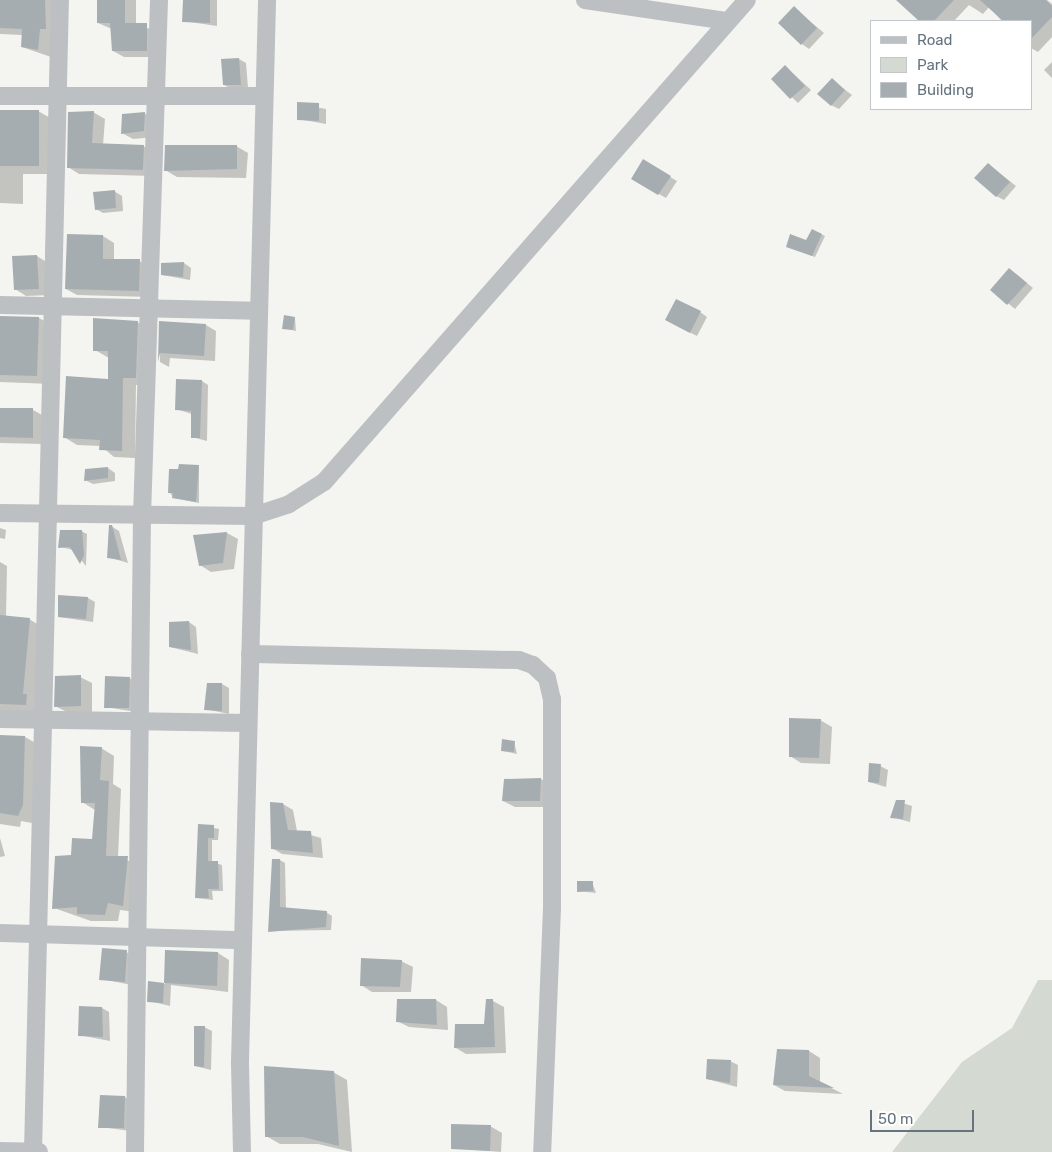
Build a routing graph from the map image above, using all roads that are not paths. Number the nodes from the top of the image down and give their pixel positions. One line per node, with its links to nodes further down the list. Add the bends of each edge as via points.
1 (60, 0): 8 (street)
2 (159, 0): 10 (street)
3 (267, 0): 9 (street)
4 (585, 0): 6 (street)
5 (747, 0): 6 (street)
6 (727, 21): 18 (street, via 324,482 289,504)
7 (0, 96): 8 (street)
8 (58, 96): 10 (street); 12 (street)
9 (264, 96): 10 (street); 14 (street)
10 (155, 97): 13 (street)
11 (0, 305): 12 (street)
12 (53, 306): 13 (street); 16 (street)
13 (150, 307): 14 (street); 17 (street)
14 (258, 311): 18 (street)
15 (0, 513): 16 (street)
16 (48, 514): 17 (street); 21 (street)
17 (142, 516): 18 (street); 22 (street)
18 (253, 516): 19 (street)
19 (250, 654): 23 (street); 33 (street, via 519,660 533,665 547,678 552,699 552,908)
20 (0, 719): 21 (street)
21 (43, 720): 22 (street); 25 (street)
22 (141, 720): 23 (street); 26 (street)
23 (248, 724): 27 (street)
24 (0, 932): 25 (street)
25 (38, 933): 26 (street); 29 (street)
26 (136, 934): 27 (street); 31 (street)
27 (243, 940): 32 (street)
28 (0, 1151): 29 (street)
29 (33, 1152): 30 (street)
30 (40, 1152)
31 (135, 1152)
32 (242, 1152)
33 (542, 1152)

